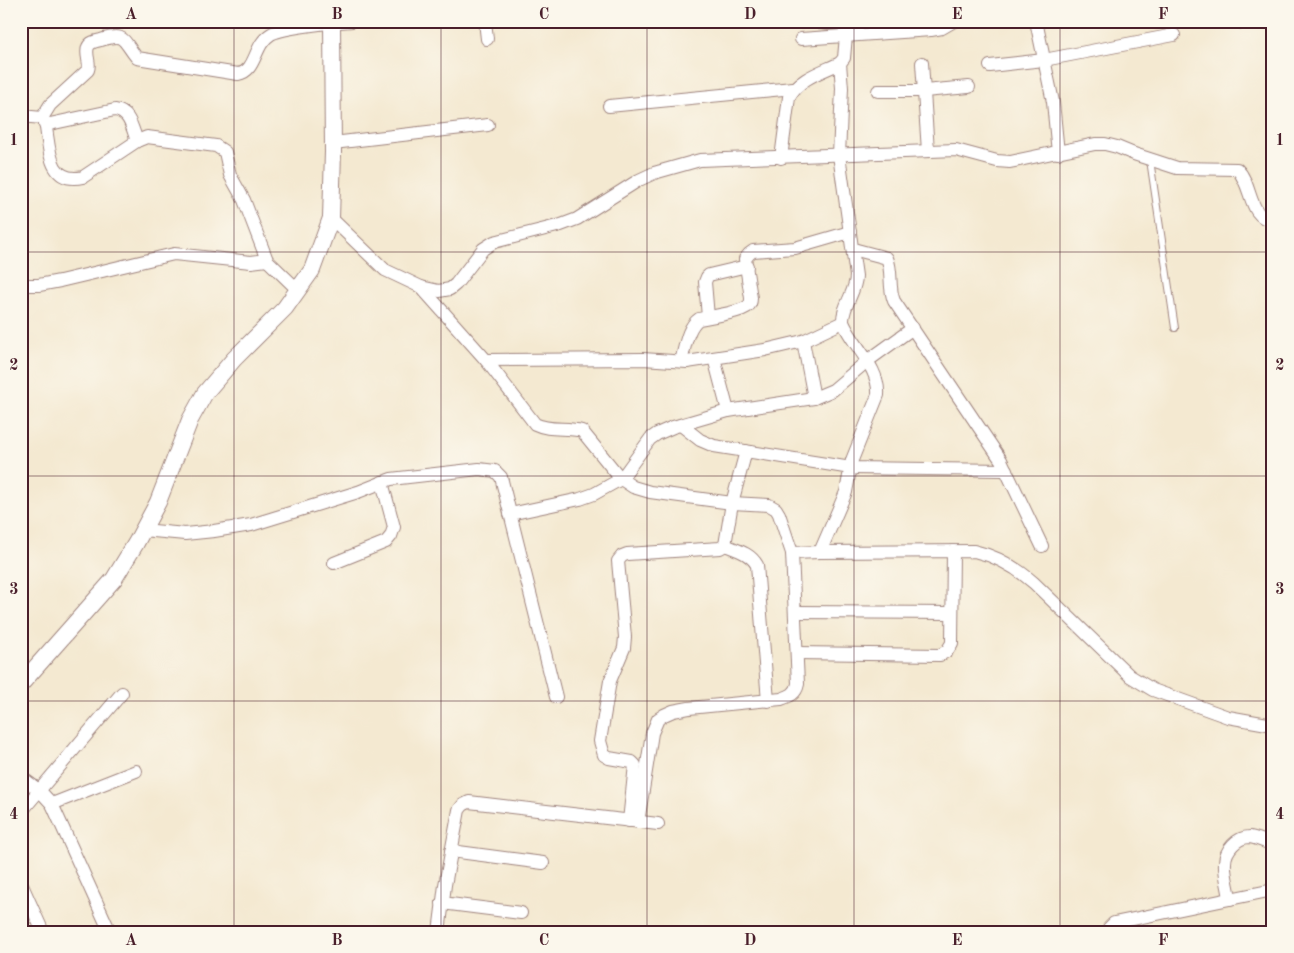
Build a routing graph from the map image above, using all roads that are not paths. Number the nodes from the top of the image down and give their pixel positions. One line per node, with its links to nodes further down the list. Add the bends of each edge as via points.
1 (352, 21): 5 (street)
2 (485, 21): 9 (street)
3 (954, 21): 6 (street, via 931,30)
4 (1036, 21): 11 (street)
5 (332, 22): 21 (street, via 274,33 260,44 250,68 238,74 137,58 122,38 115,36 91,43 87,52 88,70 50,105); 24 (street)
6 (897, 26): 8 (street)
7 (1174, 35): 11 (street)
8 (846, 36): 10 (street); 12 (street, via 844,58)
9 (487, 39)
10 (801, 39)
11 (1044, 60): 14 (street); 26 (street, via 1054,102)
12 (840, 63): 16 (street); 27 (street)
13 (922, 63): 18 (street)
14 (990, 66)
15 (970, 87): 18 (street)
16 (794, 88): 19 (street); 28 (street, via 789,97)
17 (878, 91): 18 (street)
18 (924, 91): 25 (street)
19 (609, 106)
20 (21, 116): 21 (street)
21 (44, 122): 23 (street, via 122,111 127,115); 23 (street, via 51,158 65,178 83,177)
22 (488, 125): 24 (street)
23 (137, 141): 34 (street, via 155,138 216,146 225,152 230,175 244,200)
24 (333, 143): 30 (street)
25 (928, 151): 26 (street, via 956,150 1010,162); 27 (street)
26 (1058, 153): 29 (street, via 1105,144)
27 (839, 155): 28 (street); 32 (street)
28 (781, 158): 37 (street, via 700,160 654,173 576,219 494,242 484,249 450,289 439,291)
29 (1150, 160): 31 (street, via 1177,168 1237,170 1246,179 1258,214); 42 (lane)
30 (331, 218): 37 (street, via 385,270); 38 (street, via 312,270)
31 (1273, 220)
32 (850, 232): 33 (street); 35 (street, via 795,248 753,251 748,254)
33 (853, 249): 40 (street, via 856,282 842,315); 41 (street, via 887,258 891,294)
34 (267, 260): 36 (street, via 252,262 174,254 60,281); 38 (street)
35 (747, 266): 39 (street, via 707,277); 39 (street, via 751,298 748,307)
36 (21, 285)
37 (420, 287): 45 (street)
38 (298, 290): 58 (street, via 205,393 190,420 158,502)
39 (708, 317): 46 (street, via 695,322)
40 (843, 322): 43 (street); 47 (street)
41 (913, 328): 47 (street); 53 (street)
42 (1175, 328)
43 (803, 341): 44 (street); 48 (street)
44 (714, 358): 46 (street); 49 (street)
45 (486, 360): 46 (street); 54 (street, via 535,424 542,428 582,431)
46 (681, 361)
47 (866, 362): 48 (street, via 833,390); 52 (street, via 875,375 878,395)
48 (814, 398): 49 (street)
49 (728, 411): 50 (street)
50 (681, 425): 51 (street, via 706,444); 54 (street, via 650,439)
51 (746, 451): 52 (street); 56 (street)
52 (851, 468): 53 (street); 62 (street, via 846,492)
53 (1006, 470): 60 (street)
54 (621, 479): 56 (street, via 650,492); 57 (street, via 580,499)
55 (382, 482): 57 (street, via 479,469 494,471 501,477); 58 (street, via 251,525 185,534); 64 (street, via 394,527 391,536 386,542)
56 (732, 503): 59 (street); 63 (street, via 769,505 776,509)
57 (510, 514): 70 (street)
58 (143, 530): 68 (street, via 114,579)
59 (725, 545): 71 (street, via 747,554 757,564); 78 (street, via 720,548 627,554 618,561 624,648 610,681 600,740 604,755 635,764)
60 (1042, 546)
61 (954, 551): 62 (street); 66 (street); 72 (street, via 989,555 1023,574 1140,683 1228,717)
62 (820, 552): 63 (street)
63 (792, 553): 65 (street)
64 (334, 563)
65 (796, 612): 66 (street); 67 (street)
66 (952, 614): 67 (street, via 952,644 940,655)
67 (797, 653): 71 (street, via 797,691 781,699)
68 (21, 684)
69 (122, 693): 75 (street)
70 (556, 698)
71 (768, 700): 78 (street, via 689,708 673,711 658,719)
72 (1273, 725)
73 (136, 771): 76 (street)
74 (21, 777): 75 (street)
75 (40, 791): 76 (street); 77 (street)
76 (52, 804): 89 (street)
77 (21, 812)
78 (633, 821): 79 (street); 81 (street, via 469,802 459,810)
79 (658, 824)
80 (1273, 845): 85 (street, via 1251,837 1240,839 1233,845 1225,863)
81 (451, 851): 82 (street); 86 (street)
82 (543, 863)
83 (21, 883): 88 (street)
84 (1273, 890): 85 (street)
85 (1230, 898): 91 (street, via 1114,923)
86 (442, 903): 87 (street); 90 (street)
87 (521, 913)
88 (44, 932)
89 (110, 932)
90 (438, 932)
91 (1108, 932)

